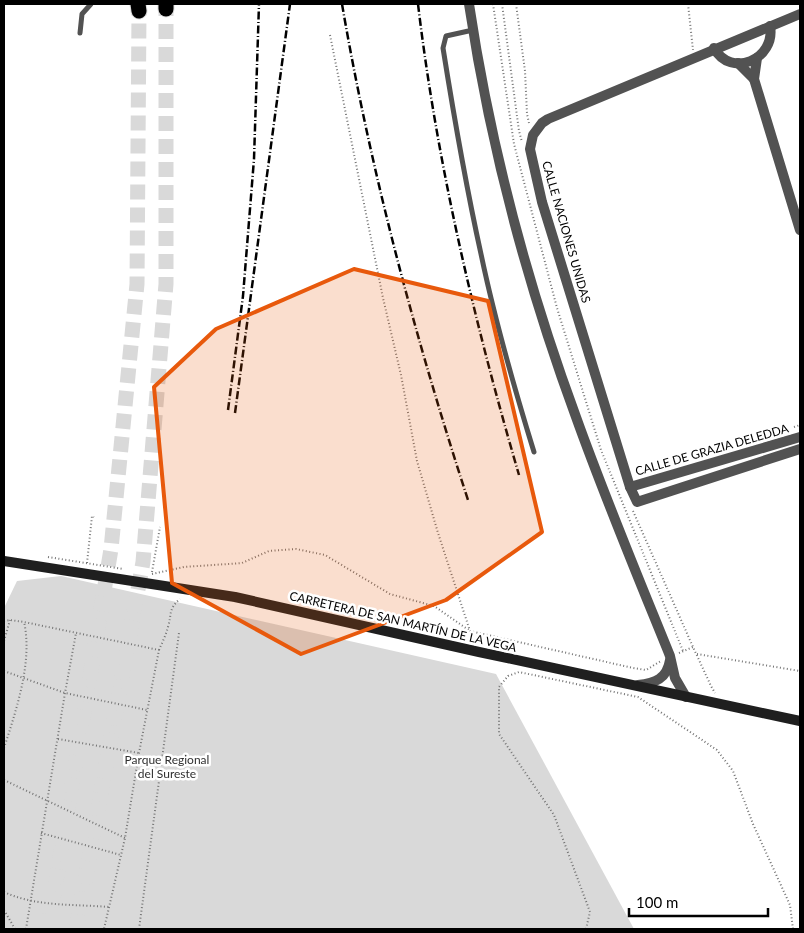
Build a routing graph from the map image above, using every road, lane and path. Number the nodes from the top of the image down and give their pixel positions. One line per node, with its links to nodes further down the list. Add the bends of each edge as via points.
1 (90, 4): 8 (lane, via 82,14)
2 (469, 4): 7 (street)
3 (516, 4): 15 (path, via 527,114)
4 (688, 4): 11 (path)
5 (800, 14): 6 (street)
6 (770, 26): 10 (street); 12 (street, via 770,43)
7 (473, 30): 21 (lane, via 446,36 443,48 481,255 508,366); 41 (street, via 504,178 530,276 582,433)
8 (80, 34)
9 (330, 35): 34 (path, via 382,298 402,375 417,461)
10 (714, 48): 11 (street); 13 (street, via 724,60)
11 (694, 57): 15 (street, via 548,119)
12 (757, 58): 13 (street); 14 (street)
13 (738, 64): 14 (street)
14 (754, 79): 16 (street)
15 (533, 135): 22 (street, CALLE NACIONES UNIDAS, via 530,149 542,202)
16 (800, 230)
17 (800, 425): 18 (path)
18 (794, 427)
19 (800, 437): 22 (street, CALLE DE GRAZIA DELEDDA)
20 (800, 449): 23 (street, CALLE DE GRAZIA DELEDDA)
21 (534, 452)
22 (630, 487): 23 (street, CALLE NACIONES UNIDAS)
23 (636, 502)
24 (94, 517): 27 (path)
25 (160, 527): 28 (path)
26 (4, 561): 27 (street, CARRETERA DE SAN MARTÍN DE LA VEGA)
27 (86, 573): 29 (street, CARRETERA DE SAN MARTÍN DE LA VEGA)
28 (152, 574): 29 (path); 34 (path, via 184,567 242,563 269,551 296,549 325,555 390,594 434,606)
29 (131, 580): 30 (street, CARRETERA DE SAN MARTÍN DE LA VEGA)
30 (192, 590): 39 (path, via 170,611 169,626); 45 (street, CARRETERA DE SAN MARTÍN DE LA VEGA)
31 (10, 620): 32 (path); 33 (path); 37 (path)
32 (4, 622)
33 (24, 622): 35 (path); 44 (path, via 27,637)
34 (470, 631): 41 (path, via 646,670)
35 (76, 633): 39 (path); 46 (path)
36 (179, 633): 66 (path)
37 (4, 641)
38 (693, 647): 40 (path)
39 (159, 650): 49 (path)
40 (696, 654): 43 (path); 47 (path, via 713,691)
41 (666, 658): 45 (street, via 667,671 661,678 649,684); 48 (street)
42 (4, 671): 44 (path)
43 (800, 671)
44 (23, 678): 46 (path); 52 (path)
45 (632, 685): 48 (street, CARRETERA DE SAN MARTÍN DE LA VEGA)
46 (65, 693): 49 (path); 51 (path)
47 (720, 695)
48 (686, 696): 50 (street, CARRETERA DE SAN MARTÍN DE LA VEGA)
49 (147, 710): 53 (path)
50 (798, 720)
51 (58, 739): 53 (path); 55 (path)
52 (4, 748)
53 (139, 753): 57 (path)
54 (4, 780): 55 (path)
55 (47, 801): 56 (path); 57 (path)
56 (42, 833): 58 (path); 60 (path)
57 (125, 838): 58 (path)
58 (121, 855): 61 (path)
59 (4, 892): 60 (path)
60 (30, 901): 61 (path); 64 (path)
61 (109, 907): 65 (path)
62 (4, 910): 63 (path)
63 (15, 929)
64 (26, 929)
65 (104, 929)
66 (139, 929)
67 (586, 929): 68 (path, via 590,912 554,814 499,734 499,687 508,676 519,672 638,697 717,750 733,771 790,905)
68 (794, 929)

